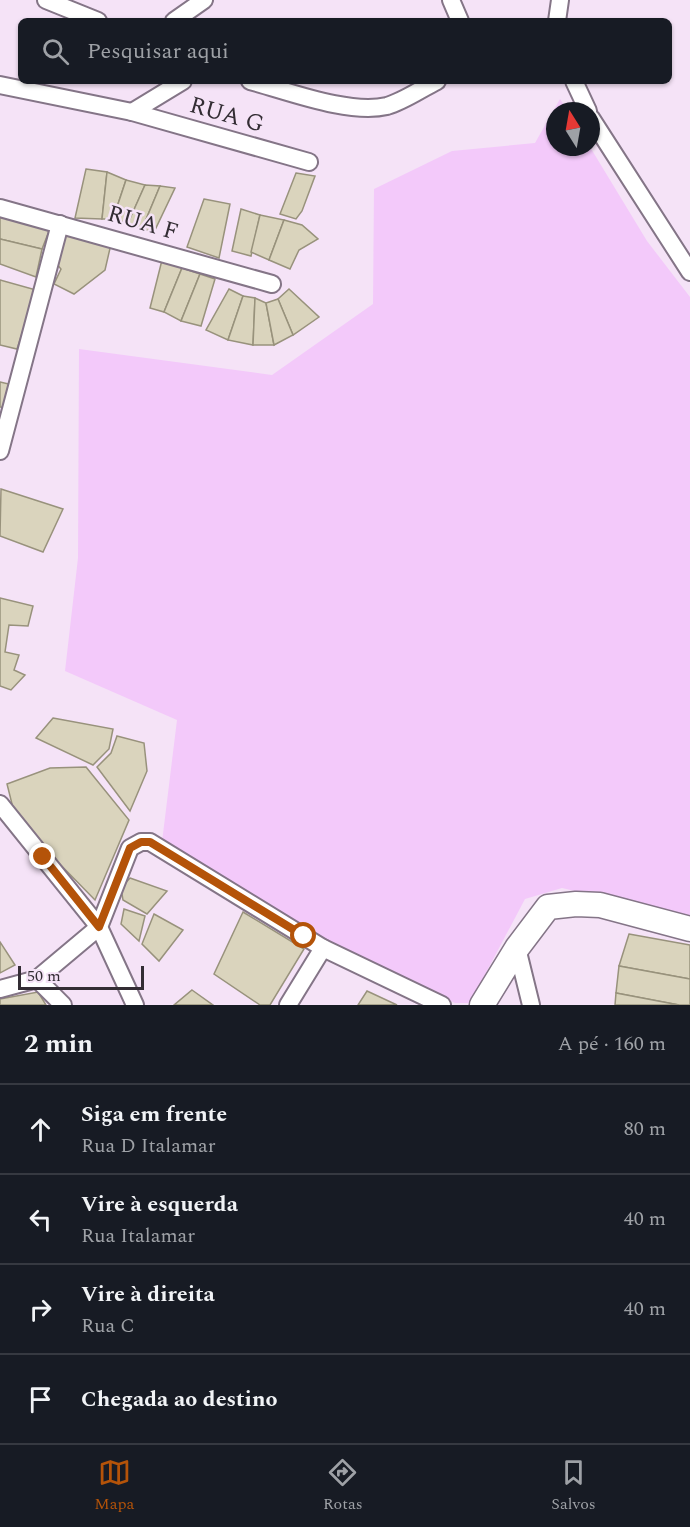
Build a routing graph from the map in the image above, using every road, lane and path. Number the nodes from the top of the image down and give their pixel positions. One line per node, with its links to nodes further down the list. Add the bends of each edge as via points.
1 (46, 0): 5 (street)
2 (204, 0): 6 (street)
3 (451, 0): 7 (street)
4 (560, 0): 8 (street)
5 (91, 18)
6 (178, 18)
7 (459, 18)
8 (557, 18)
9 (178, 84): 15 (street)
10 (261, 84): 11 (street, via 334,104 373,108 389,105)
11 (431, 84)
12 (575, 84): 14 (street)
13 (0, 85): 15 (street, RUA G)
14 (584, 102)
15 (132, 112): 17 (street, RUA G)
16 (600, 132): 20 (street)
17 (309, 162)
18 (0, 208): 19 (street, RUA F)
19 (60, 224): 21 (street, RUA F); 22 (street)
20 (690, 272)
21 (272, 284)
22 (0, 451)
23 (0, 804): 24 (street)
24 (99, 927): 26 (street, via 130,848 150,842); 28 (street); 31 (street)
25 (690, 929): 27 (street, via 600,905 576,903 548,907)
26 (323, 948): 32 (street); 33 (street)
27 (517, 948): 34 (street); 35 (street)
28 (37, 979): 29 (street); 30 (street)
29 (0, 989)
30 (63, 1005)
31 (135, 1005)
32 (288, 1005)
33 (442, 1005)
34 (482, 1005)
35 (531, 1005)

